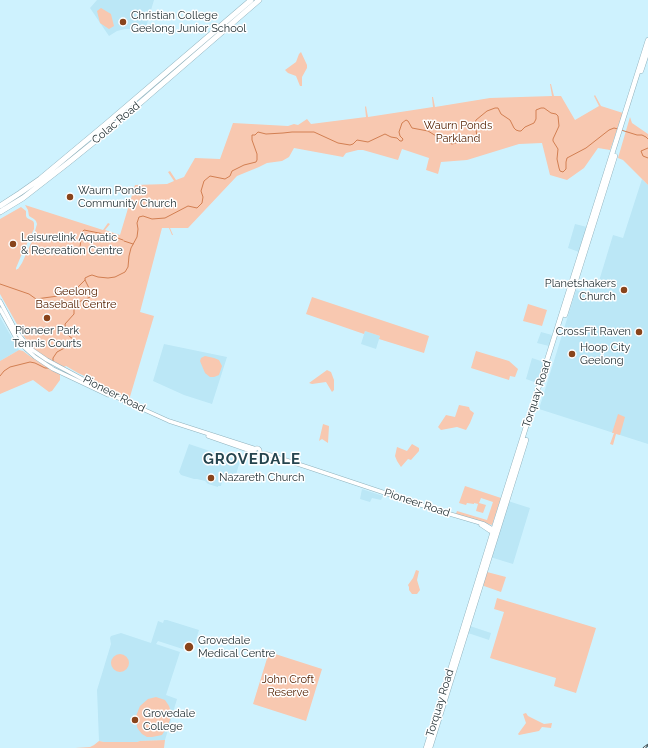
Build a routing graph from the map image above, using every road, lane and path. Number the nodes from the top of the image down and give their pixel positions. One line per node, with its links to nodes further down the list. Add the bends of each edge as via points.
1 (251, 0): 3 (highway)
2 (259, 0): 3 (highway)
3 (226, 25): 7 (highway, Colac Road, via 40,179); 8 (highway, Colac Road, via 68,163 23,198)
4 (648, 40): 6 (main road, Torquay Road)
5 (648, 50): 6 (main road, Torquay Road)
6 (623, 123): 13 (main road, Torquay Road, via 591,233)
7 (0, 206)
8 (0, 212)
9 (0, 301): 11 (main road, Pioneer Road)
10 (0, 310): 11 (main road, Pioneer Road, via 14,335)
11 (25, 344): 12 (main road, Pioneer Road, via 31,354 56,368 180,426)
12 (485, 526): 13 (main road, Pioneer Road); 13 (main road, via 491,526); 14 (main road)
13 (495, 531): 14 (main road); 16 (main road, Torquay Road)
14 (491, 539): 15 (main road, Torquay Road)
15 (426, 748)
16 (430, 748)

